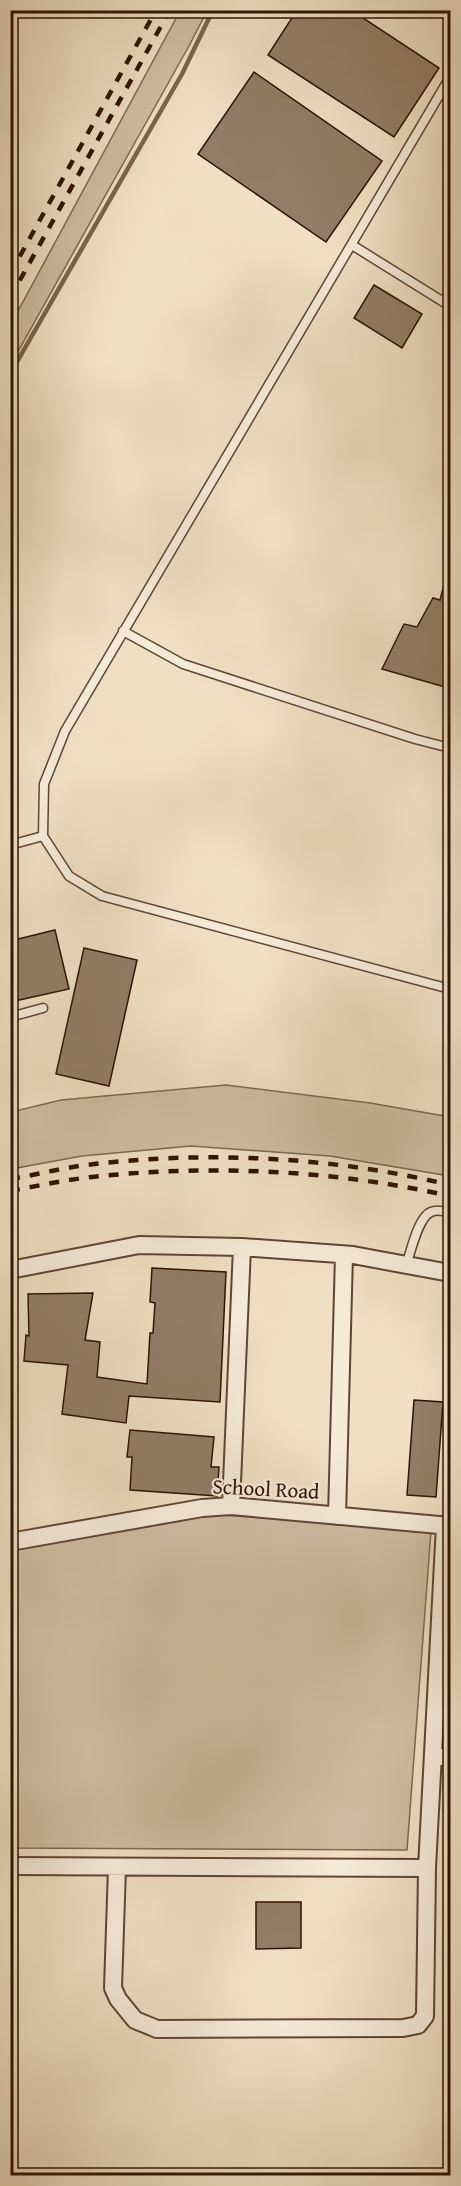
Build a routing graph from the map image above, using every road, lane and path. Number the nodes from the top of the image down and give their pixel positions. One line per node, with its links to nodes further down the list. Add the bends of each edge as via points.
1 (450, 77): 2 (lane)
2 (352, 244): 3 (lane); 4 (lane)
3 (450, 306)
4 (123, 631): 5 (lane, via 183,664); 6 (lane, via 65,731 48,773 44,784)
5 (450, 748)
6 (43, 836): 7 (lane); 8 (lane, via 69,876 102,896)
7 (10, 845)
8 (450, 989)
9 (43, 1008): 10 (lane)
10 (10, 1017)
11 (450, 1213): 14 (lane, via 429,1212 418,1228)
12 (242, 1246): 13 (street); 15 (street, via 140,1245); 17 (street)
13 (344, 1255): 14 (street); 18 (street)
14 (406, 1265): 16 (street)
15 (10, 1270)
16 (450, 1274)
17 (231, 1506): 18 (street, School Road); 20 (street, School Road)
18 (337, 1516): 19 (street, School Road)
19 (448, 1526): 21 (street)
20 (10, 1542)
21 (433, 1757): 22 (street); 25 (street)
22 (450, 1757)
23 (10, 1866): 24 (street)
24 (117, 1868): 25 (street); 25 (street, via 113,1988 135,2020 157,2029 418,2025 425,2016)
25 (427, 1868)

